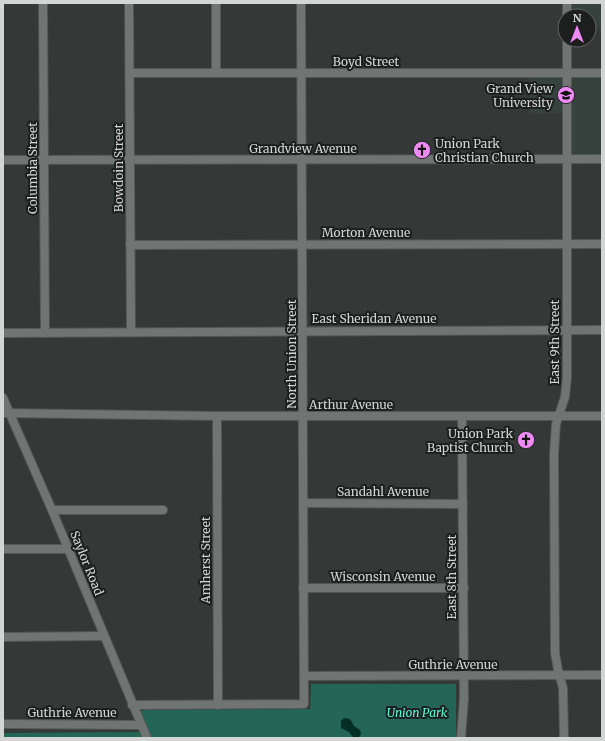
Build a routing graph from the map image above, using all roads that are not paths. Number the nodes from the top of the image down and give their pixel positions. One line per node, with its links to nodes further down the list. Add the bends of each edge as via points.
1 (43, 3): 15 (street, Columbia Street)
2 (129, 3): 6 (street, Bowdoin Street)
3 (216, 3): 7 (street)
4 (301, 3): 8 (street, North Union Street)
5 (567, 48): 10 (street, East 9th Street)
6 (130, 73): 7 (street, Boyd Street); 11 (street, Bowdoin Street)
7 (216, 73): 8 (street, Boyd Street)
8 (301, 73): 10 (street, Boyd Street); 16 (street, North Union Street)
9 (602, 73): 10 (street, Boyd Street)
10 (567, 74): 12 (street, East 9th Street)
11 (130, 159): 15 (street, Grandview Avenue); 16 (street, Grandview Avenue); 20 (street, Bowdoin Street)
12 (567, 159): 13 (street, Grandview Avenue); 16 (street, Grandview Avenue); 18 (street, East 9th Street)
13 (602, 159)
14 (3, 160): 15 (street, Grandview Avenue)
15 (44, 160): 24 (street, Columbia Street)
16 (302, 160): 17 (street, North Union Street)
17 (302, 244): 18 (street, Morton Avenue); 20 (street, Morton Avenue); 23 (street, North Union Street)
18 (566, 244): 19 (street, Morton Avenue); 21 (street, East 9th Street)
19 (602, 244)
20 (130, 245): 25 (street, Bowdoin Street)
21 (566, 329): 22 (street, East Sheridan Avenue); 23 (street, East Sheridan Avenue); 32 (street, East 9th Street, via 566,388)
22 (602, 330)
23 (303, 331): 25 (street, East Sheridan Avenue); 30 (street, North Union Street)
24 (45, 332): 25 (street, East Sheridan Avenue); 26 (street, East Sheridan Avenue)
25 (132, 332)
26 (3, 333)
27 (3, 398): 28 (street, Saylor Road)
28 (6, 413): 29 (street, Arthur Avenue); 36 (street, Saylor Road)
29 (216, 416): 30 (street, Arthur Avenue); 50 (street, Amherst Street)
30 (303, 416): 31 (street, Arthur Avenue); 34 (street, North Union Street)
31 (462, 416): 32 (street, Arthur Avenue); 35 (street, East 8th Street)
32 (558, 416): 33 (street, Arthur Avenue); 44 (street, East 9th Street, via 554,443 554,634)
33 (602, 416)
34 (303, 503): 35 (street, Sandahl Avenue); 40 (street, North Union Street)
35 (463, 504): 41 (street, East 8th Street)
36 (52, 510): 37 (street); 39 (street, Saylor Road)
37 (164, 510)
38 (3, 549): 39 (street)
39 (68, 549): 42 (street, Saylor Road)
40 (303, 588): 41 (street, Wisconsin Avenue); 46 (street, North Union Street)
41 (464, 588): 47 (street, East 8th Street)
42 (104, 636): 43 (street); 49 (street, Saylor Road)
43 (3, 637)
44 (559, 675): 45 (street, Guthrie Avenue); 47 (street, Guthrie Avenue); 55 (street, East 9th Street, via 563,688)
45 (602, 675)
46 (304, 676): 47 (street, Guthrie Avenue); 48 (street, North Union Street)
47 (464, 676): 54 (street, East 8th Street)
48 (304, 704): 50 (street, Guthrie Avenue)
49 (132, 705): 50 (street, Guthrie Avenue); 52 (street, Saylor Road)
50 (218, 705)
51 (3, 724): 52 (street, Guthrie Avenue)
52 (140, 725): 53 (street, Saylor Road)
53 (147, 738)
54 (461, 738)
55 (564, 738)

